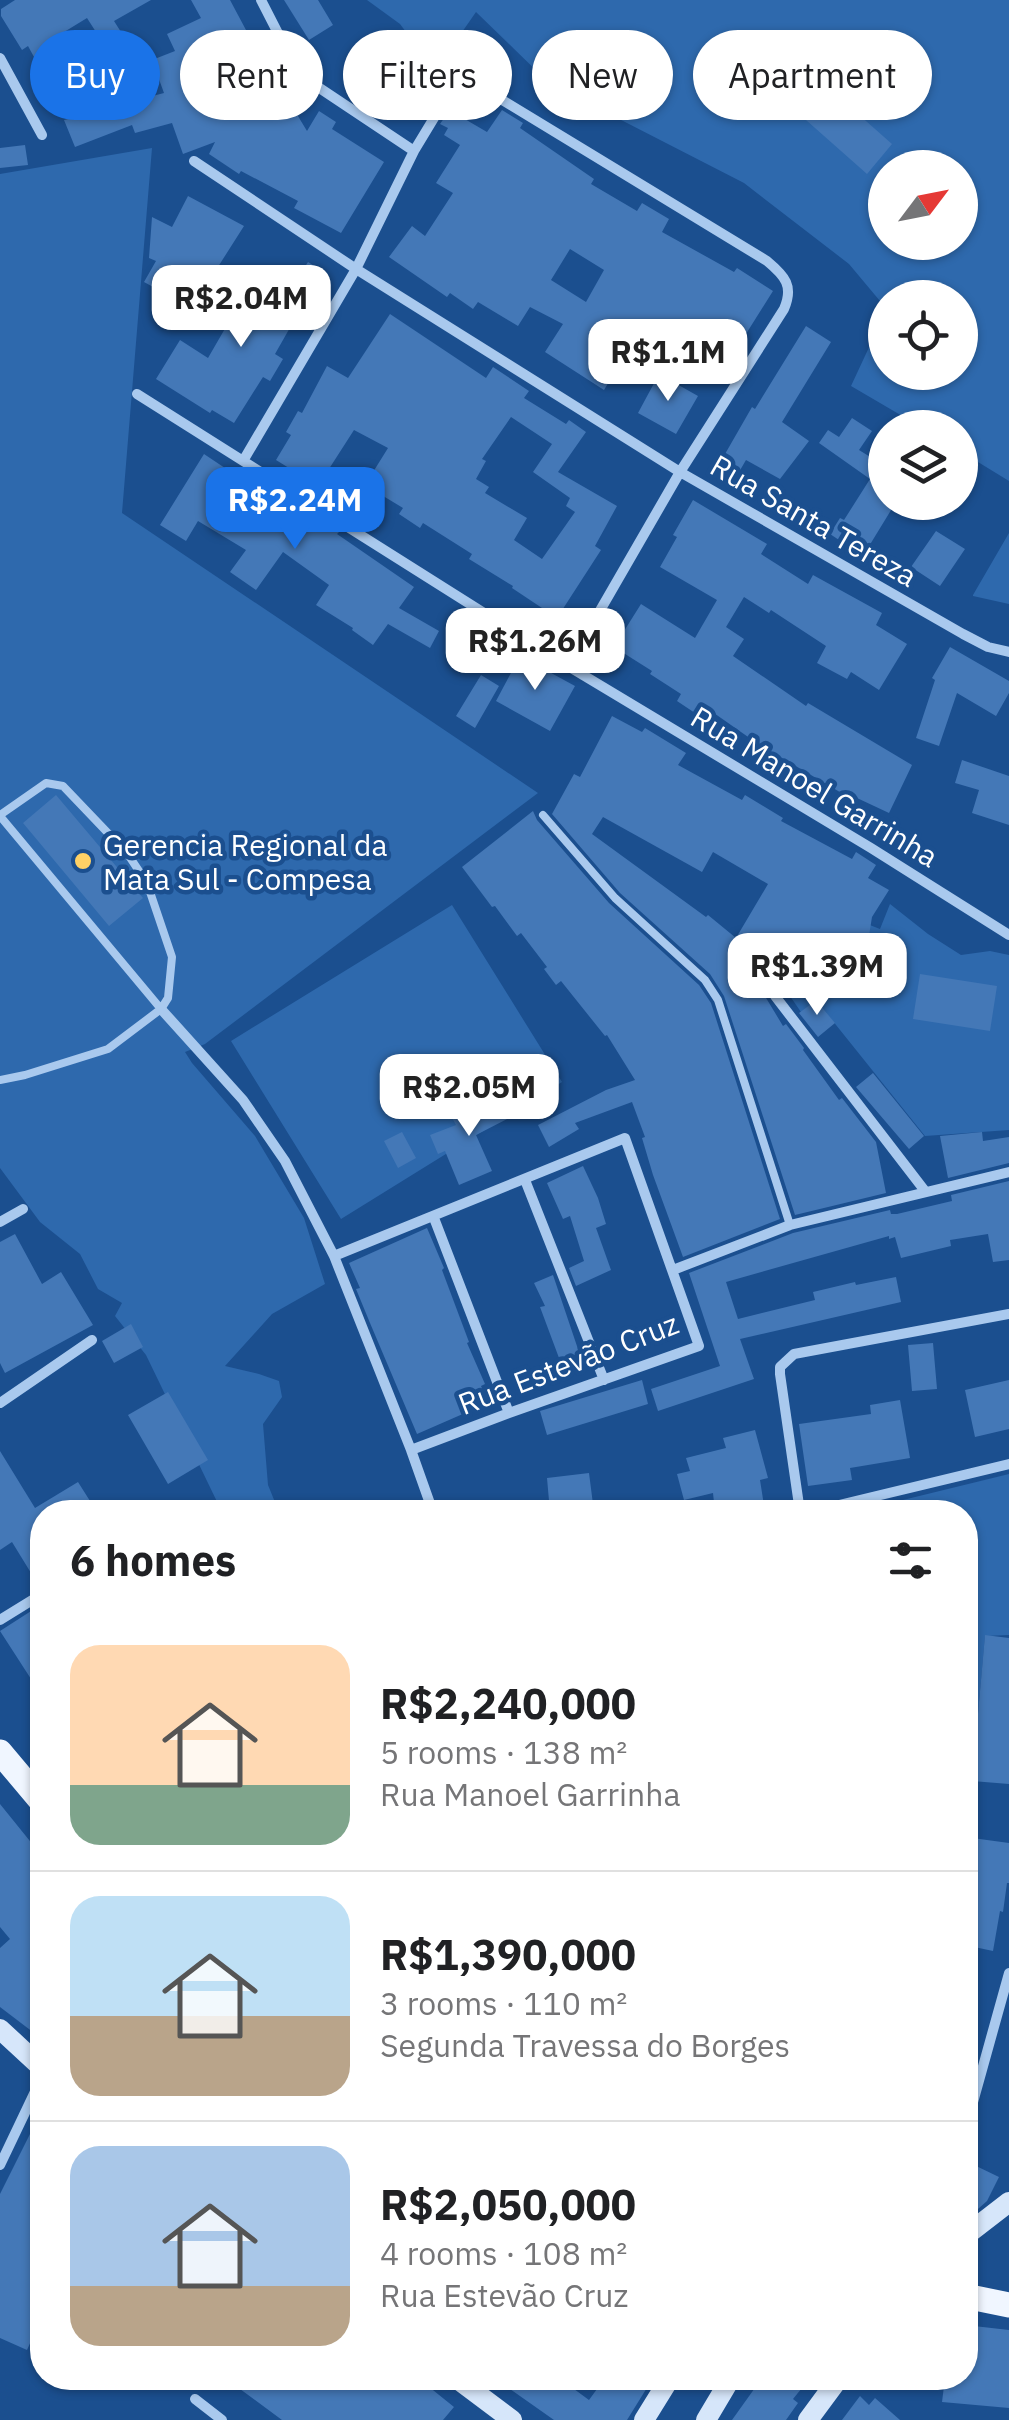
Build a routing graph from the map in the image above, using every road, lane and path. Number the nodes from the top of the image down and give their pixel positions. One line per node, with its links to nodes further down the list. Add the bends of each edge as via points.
1 (261, 0): 4 (street, via 312,83)
2 (0, 58): 3 (street)
3 (42, 135)
4 (414, 151): 6 (street); 9 (street, via 440,108 474,88 784,275 784,309)
5 (194, 162): 6 (street, Rua Santa Tereza)
6 (356, 269): 8 (street); 9 (street, Rua Santa Tereza)
7 (137, 394): 8 (street, Rua Manoel Garrinha)
8 (243, 461): 11 (street, Rua Manoel Garrinha)
9 (680, 472): 10 (street, Rua Santa Tereza, via 963,634); 11 (street)
10 (1009, 652)
11 (568, 666): 14 (street, Rua Manoel Garrinha)
12 (543, 815): 24 (lane, via 615,898 712,990)
13 (0, 816): 16 (lane); 16 (lane, via 46,783 64,786 127,853 148,883 172,957)
14 (1009, 935)
15 (775, 996): 20 (street)
16 (161, 1009): 17 (lane, via 108,1049); 25 (street, via 242,1100 285,1161)
17 (0, 1080)
18 (1009, 1172): 20 (street)
19 (525, 1180): 22 (street, Rua Estevão Cruz); 26 (street, Rua Estevão Cruz, via 625,1138); 29 (street)
20 (925, 1191): 24 (street)
21 (23, 1209): 23 (street)
22 (434, 1218): 25 (street, Rua Estevão Cruz); 31 (street)
23 (0, 1222)
24 (790, 1225): 26 (street)
25 (334, 1256): 32 (street)
26 (673, 1270): 29 (street, Rua Estevão Cruz, via 699,1346)
27 (1009, 1314): 35 (street, via 786,1360 780,1374)
28 (92, 1340): 30 (street)
29 (604, 1380): 31 (street, Rua Estevão Cruz)
30 (0, 1403)
31 (509, 1413): 32 (street, Rua Estevão Cruz)
32 (411, 1450): 34 (street)
33 (1009, 1464): 36 (street)
34 (429, 1500)
35 (798, 1500)
36 (860, 1500)
37 (30, 1601): 38 (street)
38 (0, 1620)
39 (0, 1752): 40 (main road)
40 (30, 1786)
41 (1009, 1974): 44 (street)
42 (0, 2029): 43 (main road)
43 (30, 2057)
44 (978, 2085)
45 (30, 2102): 46 (street)
46 (0, 2165)
47 (1009, 2202): 48 (main road)
48 (978, 2226)
49 (978, 2298): 50 (main road)
50 (1007, 2303)
51 (472, 2390): 57 (main road)
52 (663, 2390): 58 (main road)
53 (724, 2390): 59 (main road)
54 (829, 2390): 60 (main road)
55 (195, 2399): 56 (street)
56 (222, 2420)
57 (512, 2420)
58 (644, 2420)
59 (706, 2420)
60 (808, 2420)

